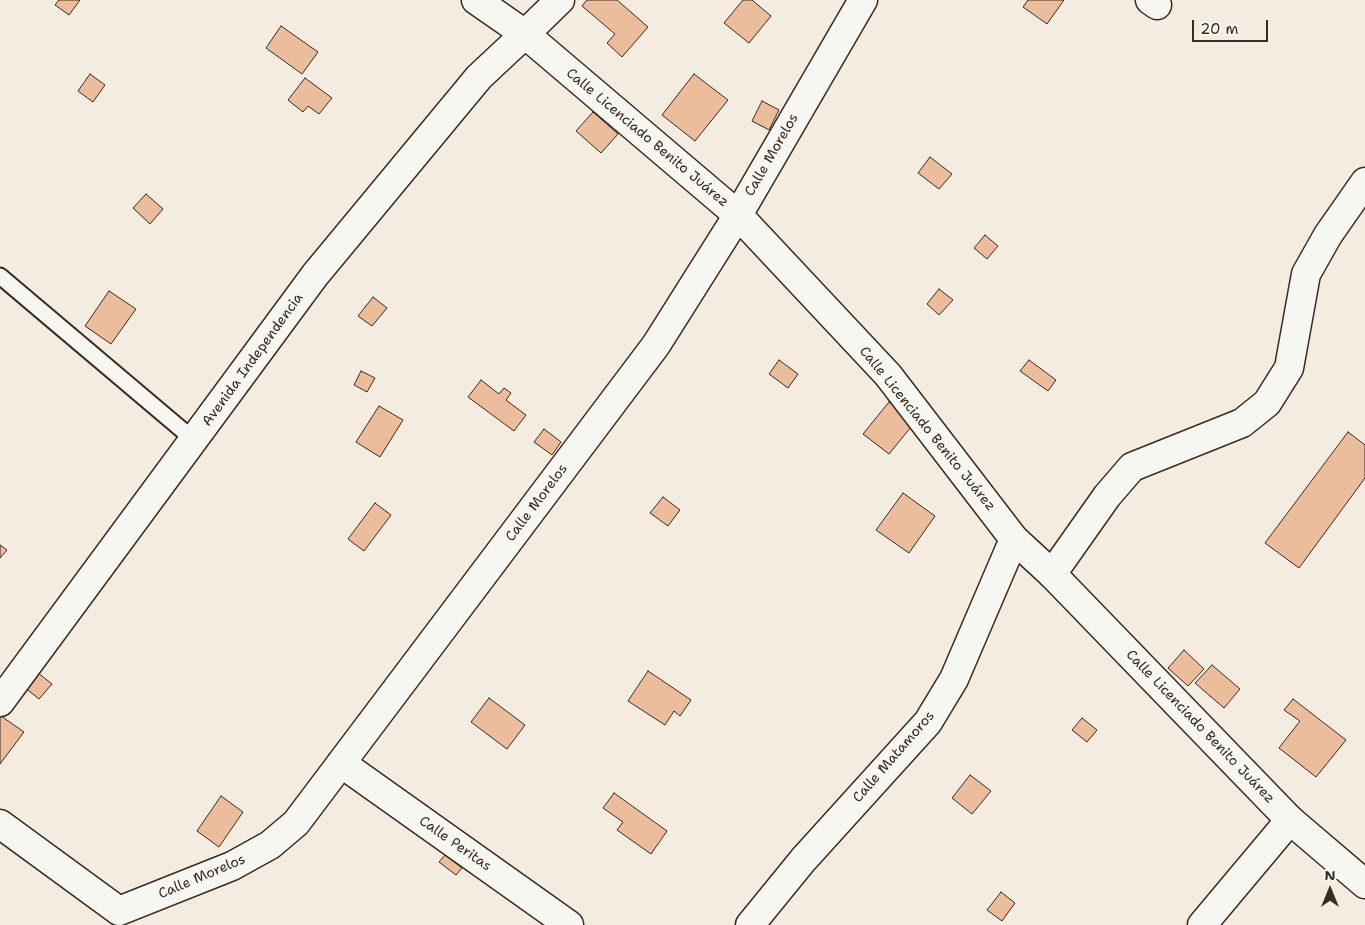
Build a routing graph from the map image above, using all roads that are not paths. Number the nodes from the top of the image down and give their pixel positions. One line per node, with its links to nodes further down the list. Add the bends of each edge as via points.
1 (476, 0): 4 (street, Calle Licenciado Benito Juárez)
2 (560, 0): 4 (street, Avenida Independencia)
3 (863, 0): 6 (street, Calle Morelos)
4 (525, 34): 6 (street, Calle Licenciado Benito Juárez); 8 (street, Avenida Independencia, via 479,76 315,274)
5 (1365, 182): 10 (street, via 1328,235 1306,274 1289,368 1267,403 1242,422 1132,467 1107,496)
6 (738, 215): 9 (street, Calle Licenciado Benito Juárez, via 888,375); 12 (street, Calle Morelos, via 656,345)
7 (0, 276): 8 (lane)
8 (194, 440): 11 (street, Avenida Independencia)
9 (1014, 539): 10 (street, Calle Licenciado Benito Juárez); 18 (street, Calle Matamoros, via 954,680 928,722 803,860)
10 (1052, 574): 13 (street, Calle Licenciado Benito Juárez)
11 (0, 702)
12 (342, 763): 16 (street, Calle Morelos, via 296,823 270,845 232,866); 17 (street, Calle Peritas)
13 (1290, 820): 15 (street, Calle Licenciado Benito Juárez); 19 (street)
14 (0, 824): 16 (street)
15 (1365, 884)
16 (114, 918)
17 (569, 925)
18 (750, 925)
19 (1202, 925)

